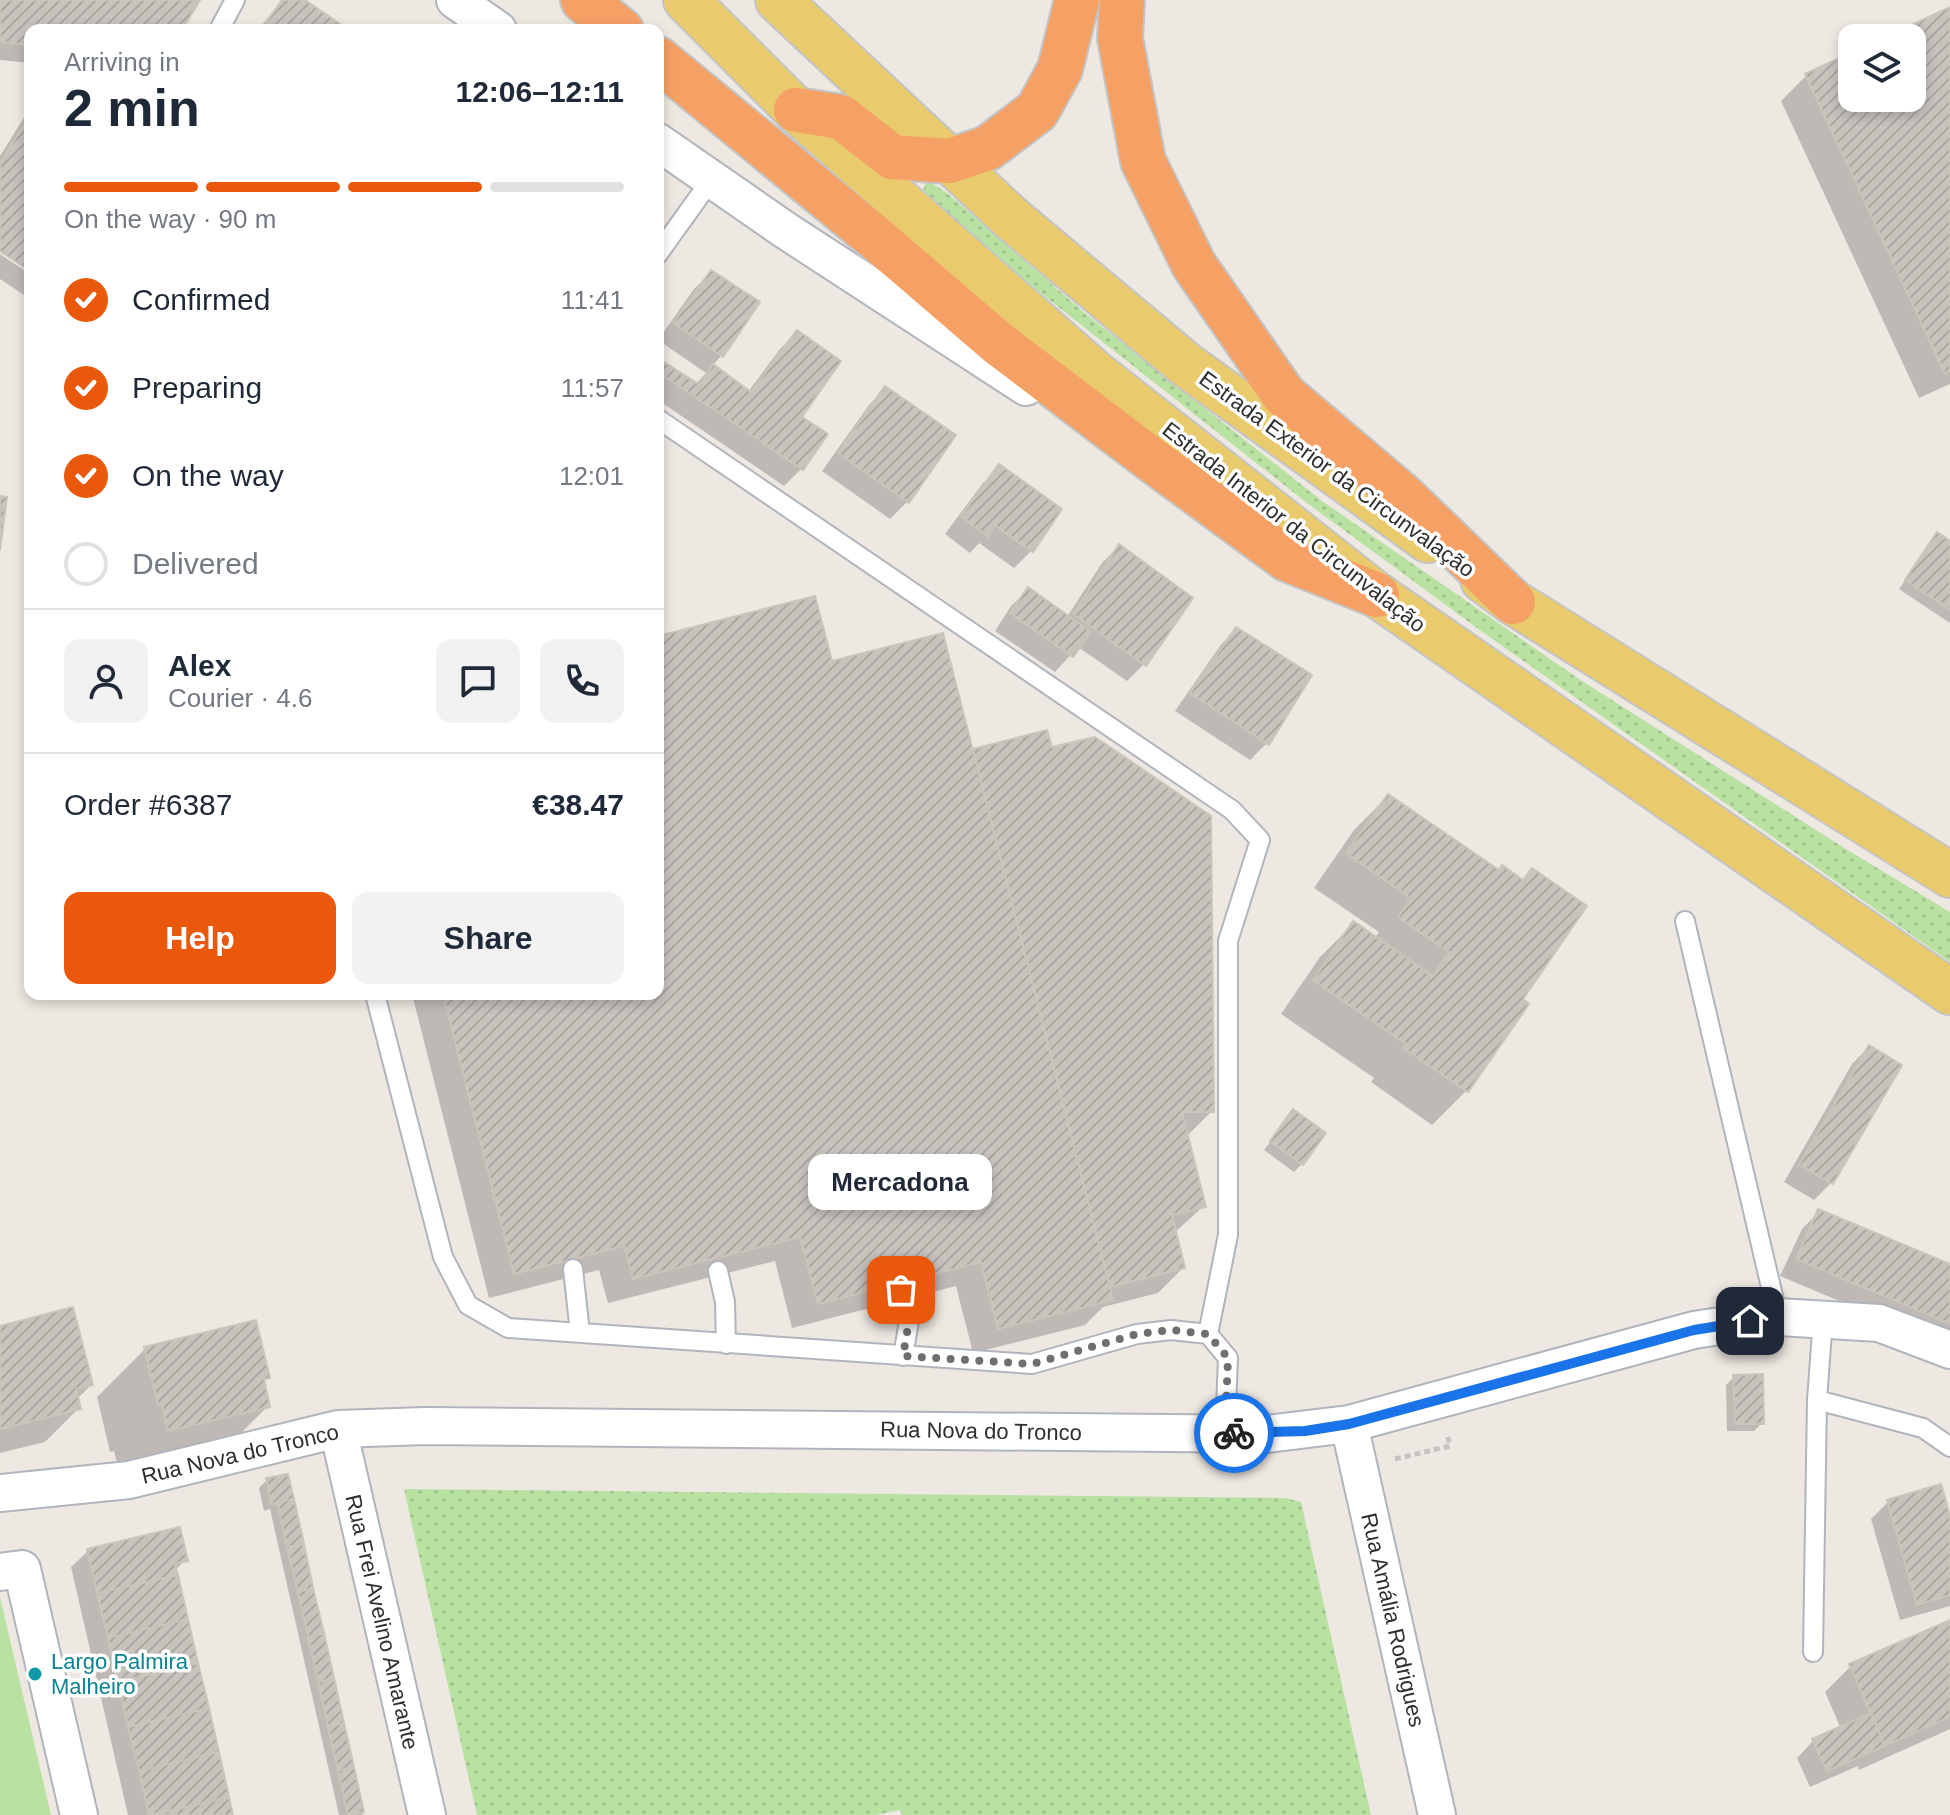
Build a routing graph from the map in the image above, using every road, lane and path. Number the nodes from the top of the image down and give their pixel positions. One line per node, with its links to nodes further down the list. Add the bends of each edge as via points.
1 (235, 0): 8 (lane)
2 (455, 0): 9 (street)
3 (583, 0): 10 (highway)
4 (686, 0): 12 (main road, Estrada Interior da Circunvalação)
5 (778, 0): 14 (main road, Estrada Exterior da Circunvalação)
6 (1077, 0): 14 (highway, via 1060,69 1037,111 988,148)
7 (1122, 0): 20 (highway, via 1120,38 1143,161 1194,265 1284,395 1403,496)
8 (222, 24)
9 (489, 24)
10 (613, 24)
11 (664, 64): 18 (highway, via 999,344)
12 (796, 110): 14 (highway, via 841,117 892,157); 19 (main road, Estrada Interior da Circunvalação, via 1095,373)
13 (664, 146): 15 (street, Estrada Interior da Circunvalação)
14 (950, 161): 20 (main road, Estrada Exterior da Circunvalação, via 1185,364)
15 (711, 180): 16 (lane); 18 (street, Estrada Interior da Circunvalação, via 1016,381)
16 (664, 246)
17 (664, 423): 31 (lane, via 1232,810 1260,840 1228,941 1228,1235)
18 (1148, 457): 19 (highway, via 1287,559)
19 (1377, 595): 23 (main road, Estrada Interior da Circunvalação)
20 (1513, 602): 21 (main road, Estrada Exterior da Circunvalação)
21 (1950, 875)
22 (1685, 921): 28 (lane)
23 (1950, 992)
24 (377, 1000): 30 (lane, via 443,1257 468,1305 508,1328)
25 (573, 1269): 30 (lane)
26 (718, 1271): 32 (lane)
27 (901, 1290): 34 (lane, via 909,1321)
28 (1778, 1317): 29 (street, Rua Nova do Tronco); 36 (street, Rua Nova do Tronco, via 1694,1330)
29 (1823, 1318): 33 (street, Rua Nova do Tronco, via 1879,1323); 35 (lane)
30 (580, 1333): 32 (lane)
31 (1208, 1334): 34 (lane, via 1137,1334 1032,1364); 38 (lane, via 1228,1358)
32 (726, 1344): 34 (lane)
33 (1950, 1350)
34 (903, 1356)
35 (1817, 1400): 39 (lane, via 1923,1428); 42 (lane)
36 (1349, 1424): 38 (street, Rua Nova do Tronco); 45 (street, Rua Amália Rodrigues)
37 (338, 1429): 38 (street, Rua Nova do Tronco); 40 (street, Rua Nova do Tronco, via 129,1480); 44 (street, Rua Frei Avelino Amarante)
38 (1225, 1433)
39 (1950, 1447)
40 (0, 1493)
41 (0, 1572): 43 (street, via 22,1569)
42 (1813, 1652)
43 (79, 1815)
44 (427, 1815)
45 (1437, 1815)

